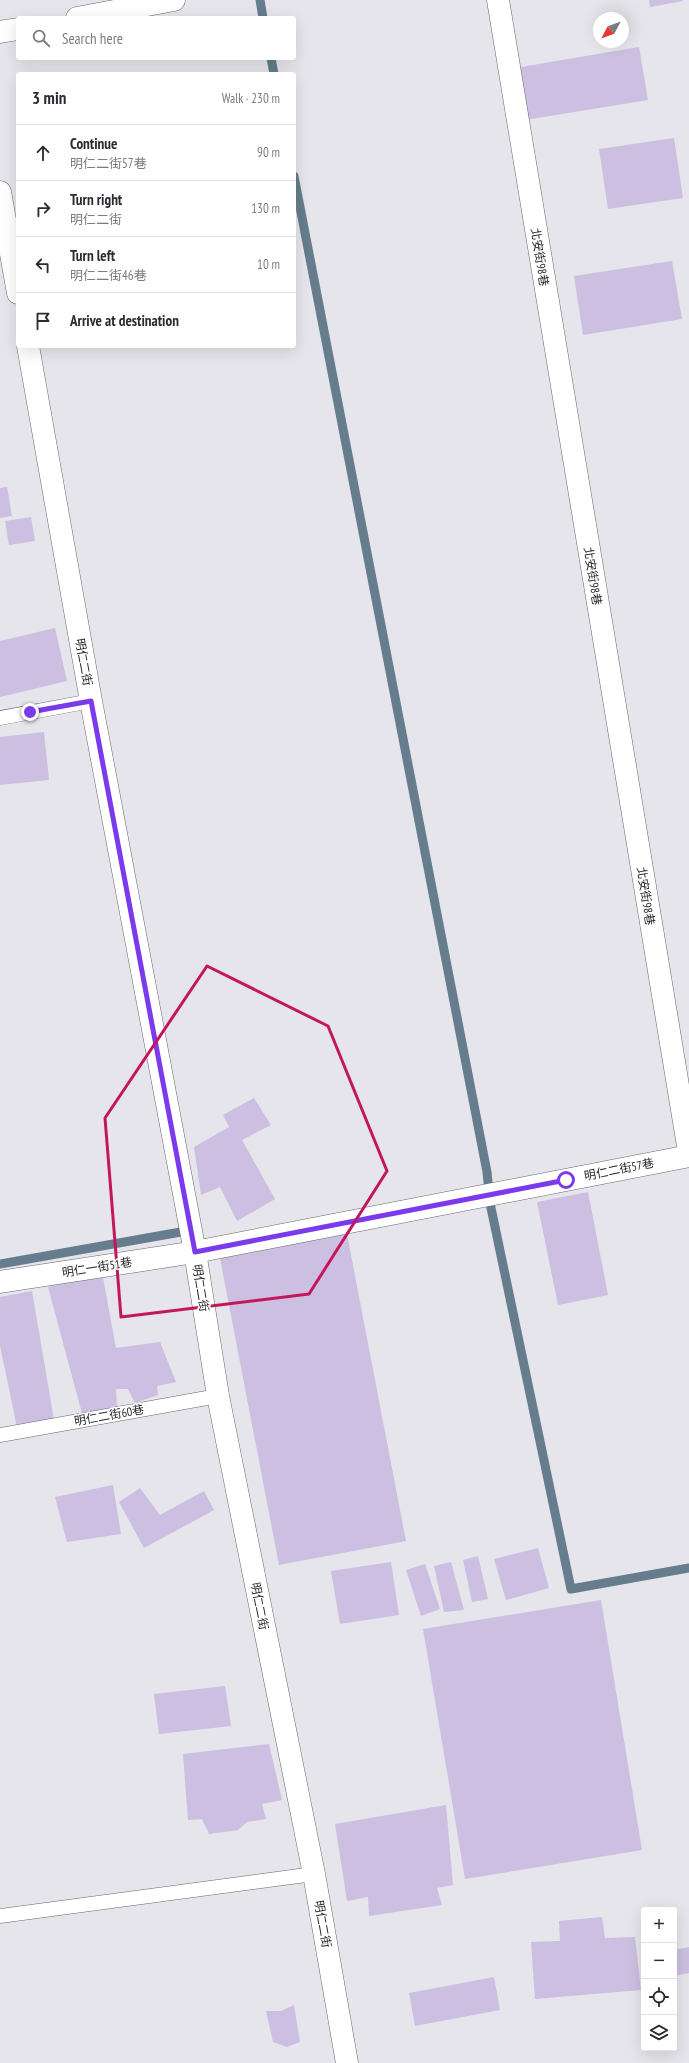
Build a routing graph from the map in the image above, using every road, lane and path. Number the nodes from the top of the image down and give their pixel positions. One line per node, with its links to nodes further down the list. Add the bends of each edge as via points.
1 (174, 0): 3 (street)
2 (498, 0): 11 (street, 北安街98巷)
3 (88, 16)
4 (16, 29): 5 (street)
5 (0, 32)
6 (0, 192): 7 (street)
7 (16, 281)
8 (28, 348): 9 (street, 明仁二街)
9 (91, 701): 10 (lane); 13 (street, 明仁二街)
10 (0, 718)
11 (689, 1152)
12 (689, 1156): 13 (street, 明仁二街57巷)
13 (195, 1252): 14 (street, 明仁一街51巷); 15 (street, 明仁二街)
14 (0, 1282)
15 (218, 1396): 16 (lane, 明仁二街60巷); 17 (street, 明仁二街)
16 (0, 1435)
17 (314, 1874): 18 (lane); 19 (street, 明仁二街)
18 (0, 1916)
19 (347, 2063)

